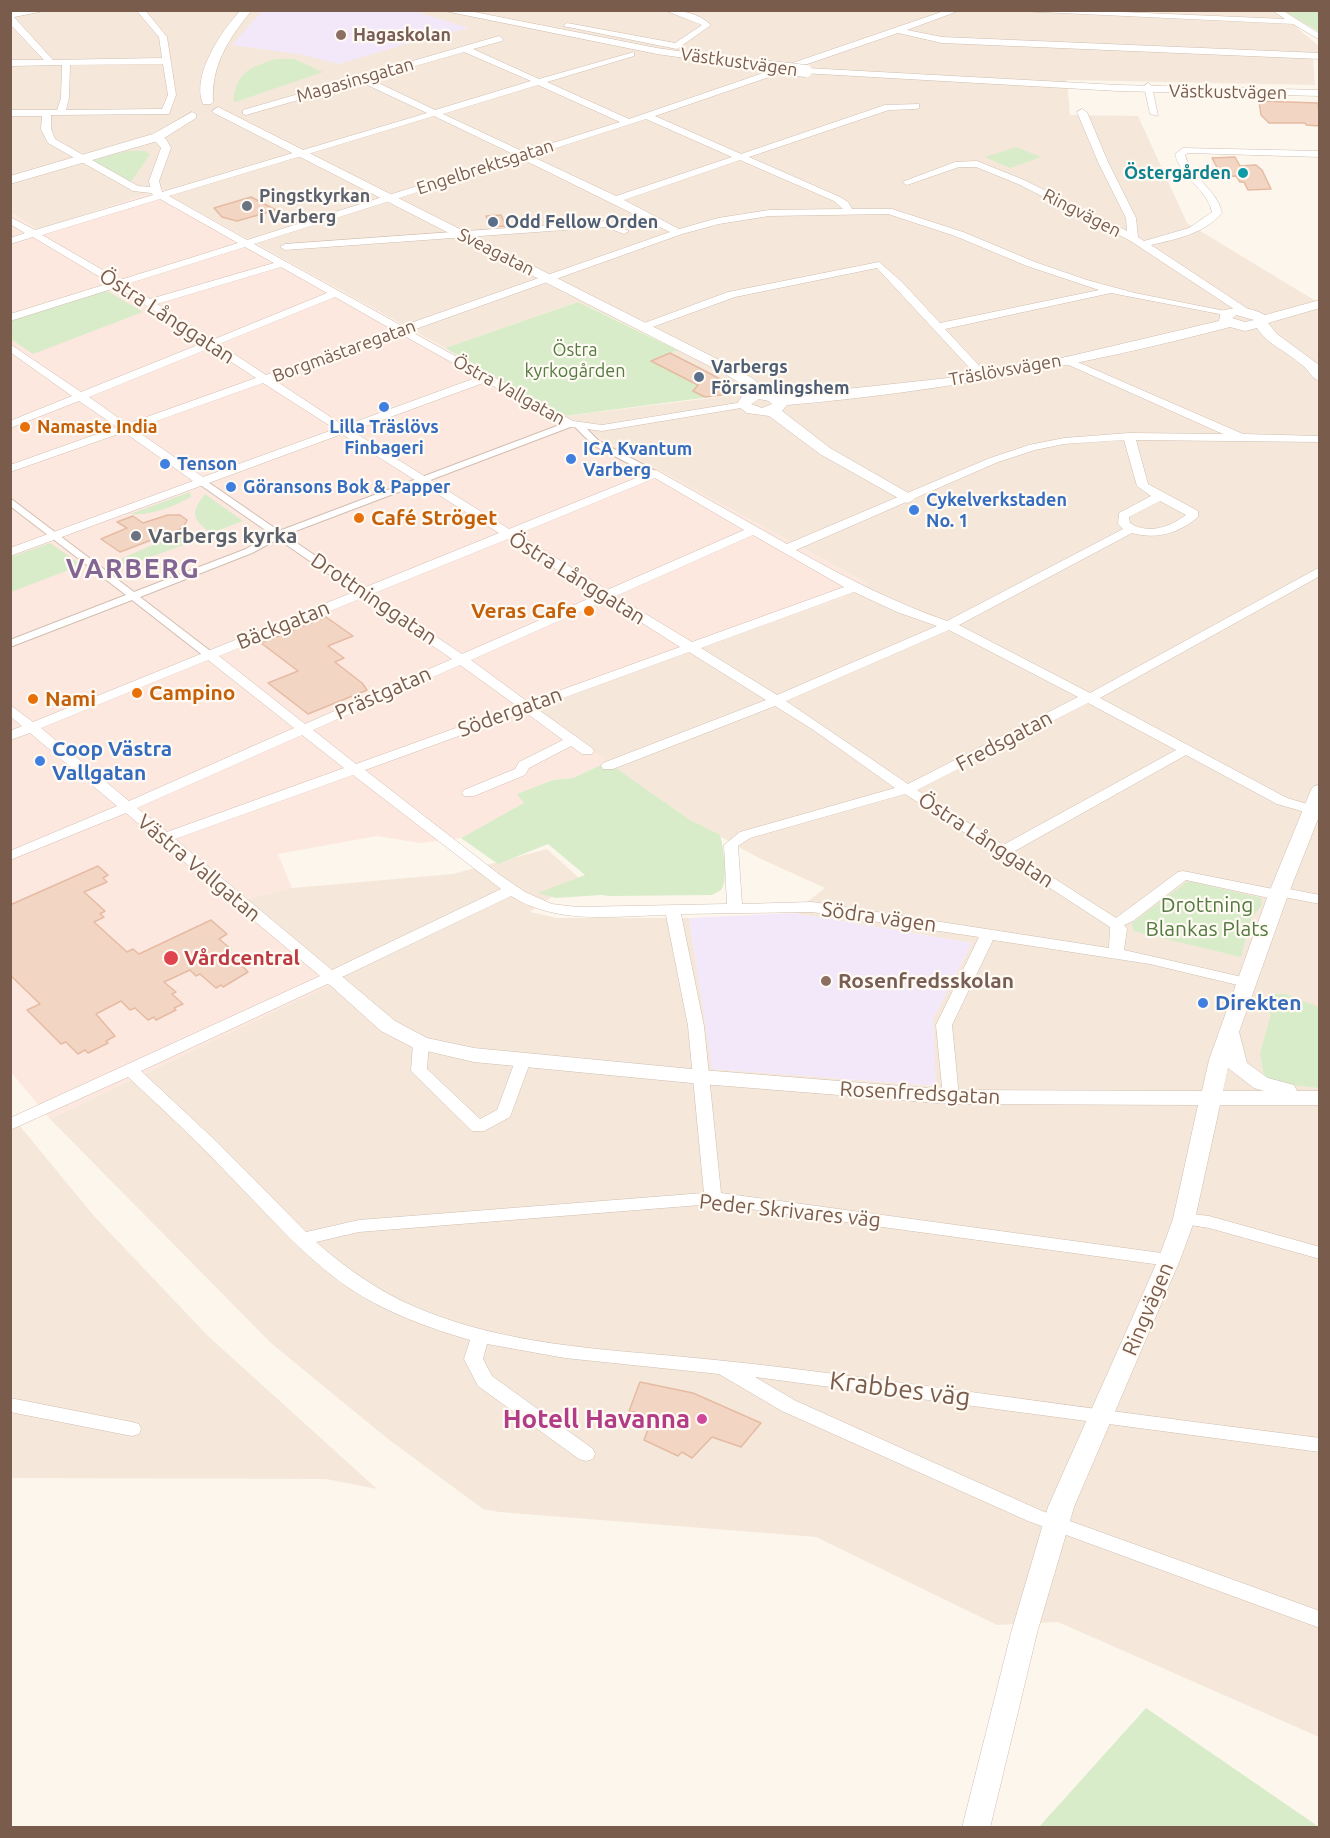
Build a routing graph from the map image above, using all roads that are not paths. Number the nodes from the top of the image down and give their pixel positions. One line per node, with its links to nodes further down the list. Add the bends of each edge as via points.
1 (45, 10): 11 (street)
2 (140, 10): 22 (street, via 163,37)
3 (231, 10): 28 (street, via 217,30)
4 (247, 10): 31 (street, via 230,30)
5 (668, 10): 15 (street, via 707,25 677,46)
6 (921, 10): 13 (street)
7 (957, 10): 13 (street, Engelbrektsgatan)
8 (1002, 10): 12 (street)
9 (1276, 10): 14 (street)
10 (448, 11): 29 (street, Västkustvägen, bridge, via 657,51 760,66 856,76)
11 (11, 14): 24 (street)
12 (1102, 16): 14 (street)
13 (939, 17): 16 (street, Engelbrektsgatan)
14 (1295, 22): 17 (street)
15 (567, 26)
16 (900, 31): 21 (street, via 942,40); 41 (street, Engelbrektsgatan)
17 (1320, 38)
18 (499, 39): 19 (street, Magasinsgatan)
19 (465, 49): 26 (street, Magasinsgatan); 27 (street)
20 (631, 54): 27 (street)
21 (1317, 56)
22 (167, 62): 25 (street); 39 (street, via 172,95 166,112)
23 (10, 63): 24 (street)
24 (51, 63): 25 (street)
25 (66, 64): 39 (street, via 65,98)
26 (363, 78): 33 (street, Magasinsgatan); 38 (street)
27 (540, 82): 38 (street); 42 (street)
28 (194, 86)
29 (1148, 88): 30 (street, Västkustvägen); 40 (street)
30 (1320, 93)
31 (196, 106): 37 (street, via 207,115); 37 (street, Sveagatan, via 218,105); 43 (street, via 175,128)
32 (916, 106): 47 (street, via 895,105)
33 (246, 112)
34 (1082, 112): 60 (street, via 1131,218)
35 (10, 113): 36 (street)
36 (47, 113): 39 (street); 48 (street, Östra Vallgatan, via 46,129 51,141)
37 (223, 113): 44 (street, Sveagatan)
38 (437, 113): 44 (street); 45 (street)
39 (60, 114)
40 (1155, 114)
41 (647, 116): 42 (street, Engelbrektsgatan); 47 (street)
42 (629, 122): 45 (street, Engelbrektsgatan)
43 (157, 137): 48 (street); 51 (street, via 166,150 154,181)
44 (302, 153): 51 (street); 52 (street, Sveagatan)
45 (524, 154): 52 (street, Engelbrektsgatan); 53 (street)
46 (1320, 154): 63 (street, via 1186,150 1180,154 1181,163 1189,176 1207,190 1217,213 1207,224)
47 (741, 157): 53 (street); 54 (street, via 837,199)
48 (82, 160): 49 (street); 51 (street, Östra Vallgatan, via 136,189)
49 (10, 180)
50 (908, 182): 60 (street, Ringvägen, via 958,164 977,164)
51 (157, 192): 58 (street); 62 (street, Östra Vallgatan)
52 (388, 198): 59 (street, Sveagatan); 62 (street, Engelbrektsgatan)
53 (616, 199): 57 (street)
54 (848, 210): 57 (street, Borgmästaregatan, via 770,213); 68 (street, Borgmästaregatan, via 882,210 903,215 1048,271)
55 (10, 220): 58 (street, Östra Långgatan)
56 (624, 231): 59 (street, via 607,224)
57 (678, 232): 66 (street, Borgmästaregatan)
58 (32, 234): 61 (street); 67 (street, Östra Långgatan)
59 (465, 235): 64 (street); 66 (street, Sveagatan)
60 (1133, 238): 63 (street, Ringvägen)
61 (10, 241)
62 (246, 243): 65 (street, Östra Vallgatan); 67 (street, Engelbrektsgatan)
63 (1143, 244): 72 (street, Ringvägen)
64 (285, 248)
65 (284, 263): 69 (street, Östra Vallgatan); 70 (street)
66 (549, 279): 75 (street, Sveagatan); 78 (street, Borgmästaregatan)
67 (118, 283): 70 (street, Östra Långgatan); 73 (street, Engelbrektsgatan)
68 (1111, 290): 74 (street, Borgmästaregatan); 76 (street)
69 (336, 293): 78 (street, Östra Vallgatan); 80 (street)
70 (149, 303): 80 (street, Östra Långgatan)
71 (1320, 304): 72 (street)
72 (1255, 317): 74 (street, Träslövsvägen); 77 (street); 79 (street, Ringvägen)
73 (10, 318)
74 (1227, 318): 77 (street, Ringvägen); 82 (street, Träslövsvägen, via 1170,338)
75 (643, 327): 76 (street, via 732,294 879,266); 87 (street, Sveagatan, via 741,377)
76 (938, 327): 84 (street)
77 (1245, 327): 79 (street, Ringvägen)
78 (402, 330): 85 (street, Östra Vallgatan); 86 (street, Borgmästaregatan)
79 (1271, 336): 83 (street, Ringvägen)
80 (210, 344): 86 (street, Östra Långgatan); 88 (street)
81 (10, 347): 88 (street, Drottninggatan)
82 (1066, 360): 84 (street, Träslövsvägen); 96 (street)
83 (1318, 372)
84 (982, 375): 90 (street, Träslövsvägen)
85 (486, 378): 92 (street, Östra Vallgatan); 94 (street)
86 (265, 379): 93 (street, Borgmästaregatan); 94 (street, Östra Långgatan)
87 (758, 395): 89 (street, via 748,398); 90 (street, via 773,397)
88 (80, 397): 91 (street); 93 (street, Drottninggatan)
89 (743, 405): 90 (street, via 752,411); 92 (street, via 602,428)
90 (776, 406): 103 (street, via 825,451)
91 (10, 425)
92 (575, 426): 99 (street, Östra Vallgatan, via 596,443); 100 (street)
93 (126, 428): 98 (street, Borgmästaregatan); 101 (street, Drottninggatan)
94 (343, 430): 100 (street, Östra Långgatan); 101 (street)
95 (1129, 436): 96 (street); 102 (street, via 1143,486); 103 (street, via 1033,447)
96 (1242, 439): 97 (street)
97 (1320, 439)
98 (10, 469)
99 (656, 474): 106 (street, Östra Vallgatan); 108 (street, Bäckgatan)
100 (422, 481): 107 (street); 108 (street, Östra Långgatan)
101 (202, 482): 107 (street, Drottninggatan); 109 (street)
102 (1160, 496): 105 (street, via 1123,516 1124,524); 105 (street, via 1194,514 1158,533)
103 (907, 498): 110 (street)
104 (10, 501): 109 (street)
105 (1131, 529): 117 (street)
106 (754, 530): 110 (street, Östra Vallgatan); 116 (street, Prästgatan)
107 (279, 534): 114 (street, Drottninggatan); 115 (street, via 249,552)
108 (507, 534): 114 (street, Bäckgatan); 116 (street, Östra Långgatan)
109 (56, 535): 111 (street); 115 (street)
110 (787, 549): 113 (street, Östra Vallgatan)
111 (10, 552)
112 (1320, 572): 122 (street, Fredsgatan)
113 (855, 588): 117 (street, Östra Vallgatan); 119 (street, Södergatan)
114 (363, 593): 120 (street, Bäckgatan); 121 (street, Drottninggatan)
115 (134, 596): 118 (street); 120 (street)
116 (605, 596): 119 (street, Östra Långgatan); 121 (street, Prästgatan)
117 (948, 625): 122 (street, Östra Vallgatan); 123 (street)
118 (10, 644)
119 (689, 646): 123 (street, Östra Långgatan); 124 (street, Södergatan)
120 (209, 655): 126 (street, Bäckgatan); 127 (street, Södra vägen)
121 (460, 659): 124 (street, Drottninggatan); 127 (street, Prästgatan)
122 (1089, 698): 130 (street, Östra Vallgatan); 134 (street, Fredsgatan)
123 (775, 701): 132 (street); 134 (street, Östra Långgatan)
124 (525, 706): 129 (street, Drottninggatan); 133 (street, Södergatan)
125 (10, 709): 126 (street, Västra Vallgatan)
126 (33, 728): 128 (street, Bäckgatan); 137 (street, Västra Vallgatan)
127 (301, 729): 133 (street, Södra vägen); 137 (street, Prästgatan)
128 (10, 736)
129 (571, 741): 131 (street, Drottninggatan); 136 (street, via 524,765 520,772)
130 (1186, 750): 138 (street, Östra Vallgatan, via 1282,801); 140 (street)
131 (587, 751)
132 (608, 766)
133 (353, 769): 139 (street, Södergatan); 142 (street, Södra vägen)
134 (906, 789): 140 (street, Östra Långgatan); 146 (street, Fredsgatan, via 735,840 731,845)
135 (1320, 790): 138 (street, Ringvägen)
136 (469, 793)
137 (127, 807): 139 (street, Västra Vallgatan); 141 (street, Prästgatan)
138 (1311, 810): 143 (street, Ringvägen)
139 (165, 838): 150 (street, Västra Vallgatan)
140 (1004, 851): 147 (street, Östra Långgatan)
141 (10, 856)
142 (511, 890): 145 (street, Södra vägen, via 548,909 563,912); 150 (street)
143 (1279, 893): 144 (street); 147 (street, via 1183,875); 151 (street, Ringvägen)
144 (1320, 900)
145 (673, 909): 146 (street, Södra vägen); 156 (street)
146 (735, 909): 148 (street, Södra vägen, via 812,907)
147 (1115, 924): 149 (street, via 1119,929)
148 (989, 933): 149 (street, Södra vägen); 158 (street, via 944,1025)
149 (1116, 953): 151 (street, Södra vägen)
150 (331, 977): 153 (street, Västra Vallgatan, via 388,1026); 155 (street)
151 (1246, 982): 152 (street, Ringvägen)
152 (1229, 1030): 157 (street, Rosenfredsgatan, via 1237,1066 1247,1075 1261,1083); 159 (street, Ringvägen)
153 (421, 1043): 154 (street, Rosenfredsgatan, via 474,1055); 154 (street, via 420,1071 478,1127 504,1113)
154 (523, 1060): 156 (street, Rosenfredsgatan)
155 (131, 1070): 160 (street); 163 (street, Krabbes väg)
156 (702, 1077): 158 (street, Rosenfredsgatan); 161 (street)
157 (1320, 1096): 159 (street, Rosenfredsgatan)
158 (951, 1097): 159 (street, Rosenfredsgatan)
159 (1209, 1097): 162 (street, Ringvägen)
160 (10, 1125)
161 (713, 1198): 163 (street, Peder Skrivares väg, via 359,1226); 165 (street, Peder Skrivares väg)
162 (1184, 1219): 164 (street, via 1209,1222); 165 (street, Ringvägen)
163 (303, 1239): 166 (street, Krabbes väg, via 376,1296 421,1317)
164 (1320, 1254)
165 (1169, 1260): 169 (street, Ringvägen)
166 (481, 1336): 167 (street, Krabbes väg, via 603,1355); 172 (street, via 472,1356 485,1381)
167 (723, 1367): 169 (street, Krabbes väg); 173 (street, via 789,1406)
168 (10, 1405): 170 (street)
169 (1102, 1416): 171 (street, Krabbes väg); 173 (street, Ringvägen)
170 (132, 1429)
171 (1320, 1446)
172 (586, 1454)
173 (1055, 1524): 174 (street); 175 (street, Ringvägen)
174 (1320, 1620)
175 (976, 1827)

